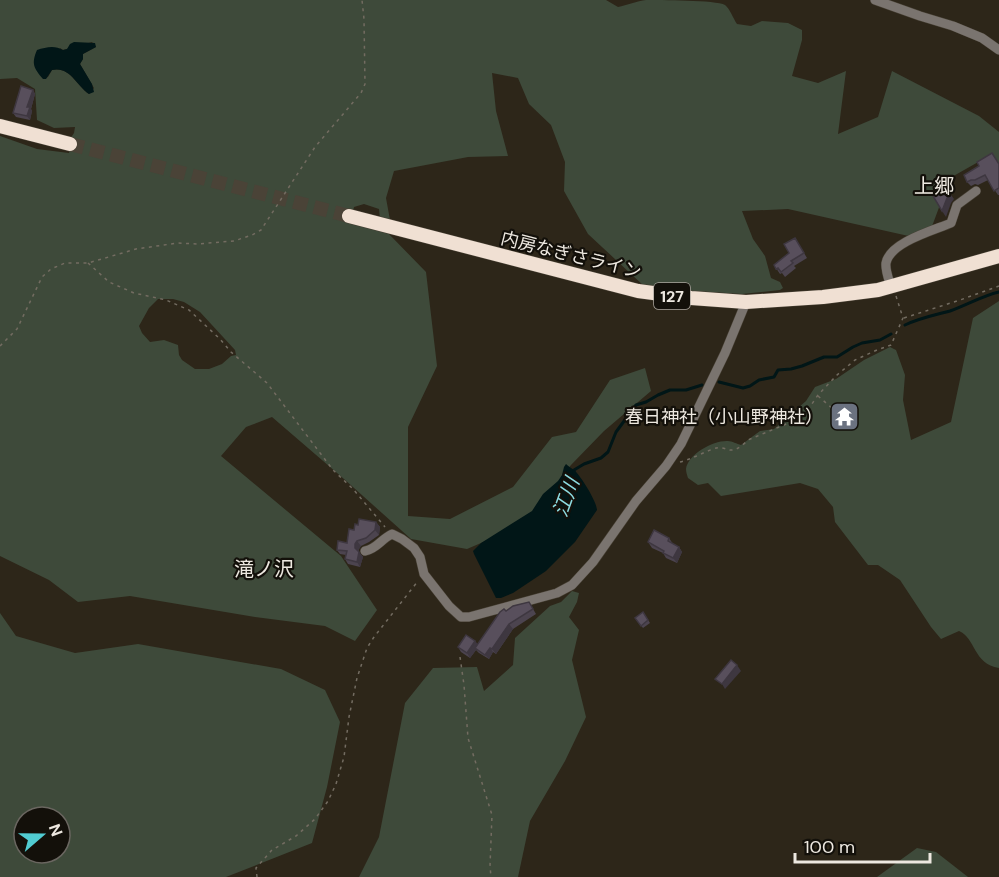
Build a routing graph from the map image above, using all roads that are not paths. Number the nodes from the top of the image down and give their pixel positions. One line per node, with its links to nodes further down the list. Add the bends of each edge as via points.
1 (875, 0): 2 (street, via 953,26)
2 (999, 50)
3 (0, 126): 4 (highway)
4 (70, 144)
5 (976, 191): 8 (street, via 957,205 951,223 912,238 896,249 886,264)
6 (349, 216): 9 (highway, 内房なぎさライン / 127, via 638,291)
7 (999, 256): 8 (highway, 内房なぎさライン / 127)
8 (892, 286): 9 (highway, 内房なぎさライン / 127, via 823,297)
9 (746, 302): 10 (street, via 681,444 572,585 557,593 462,617 424,574 414,548 402,539 392,534 377,547)
10 (365, 551)

